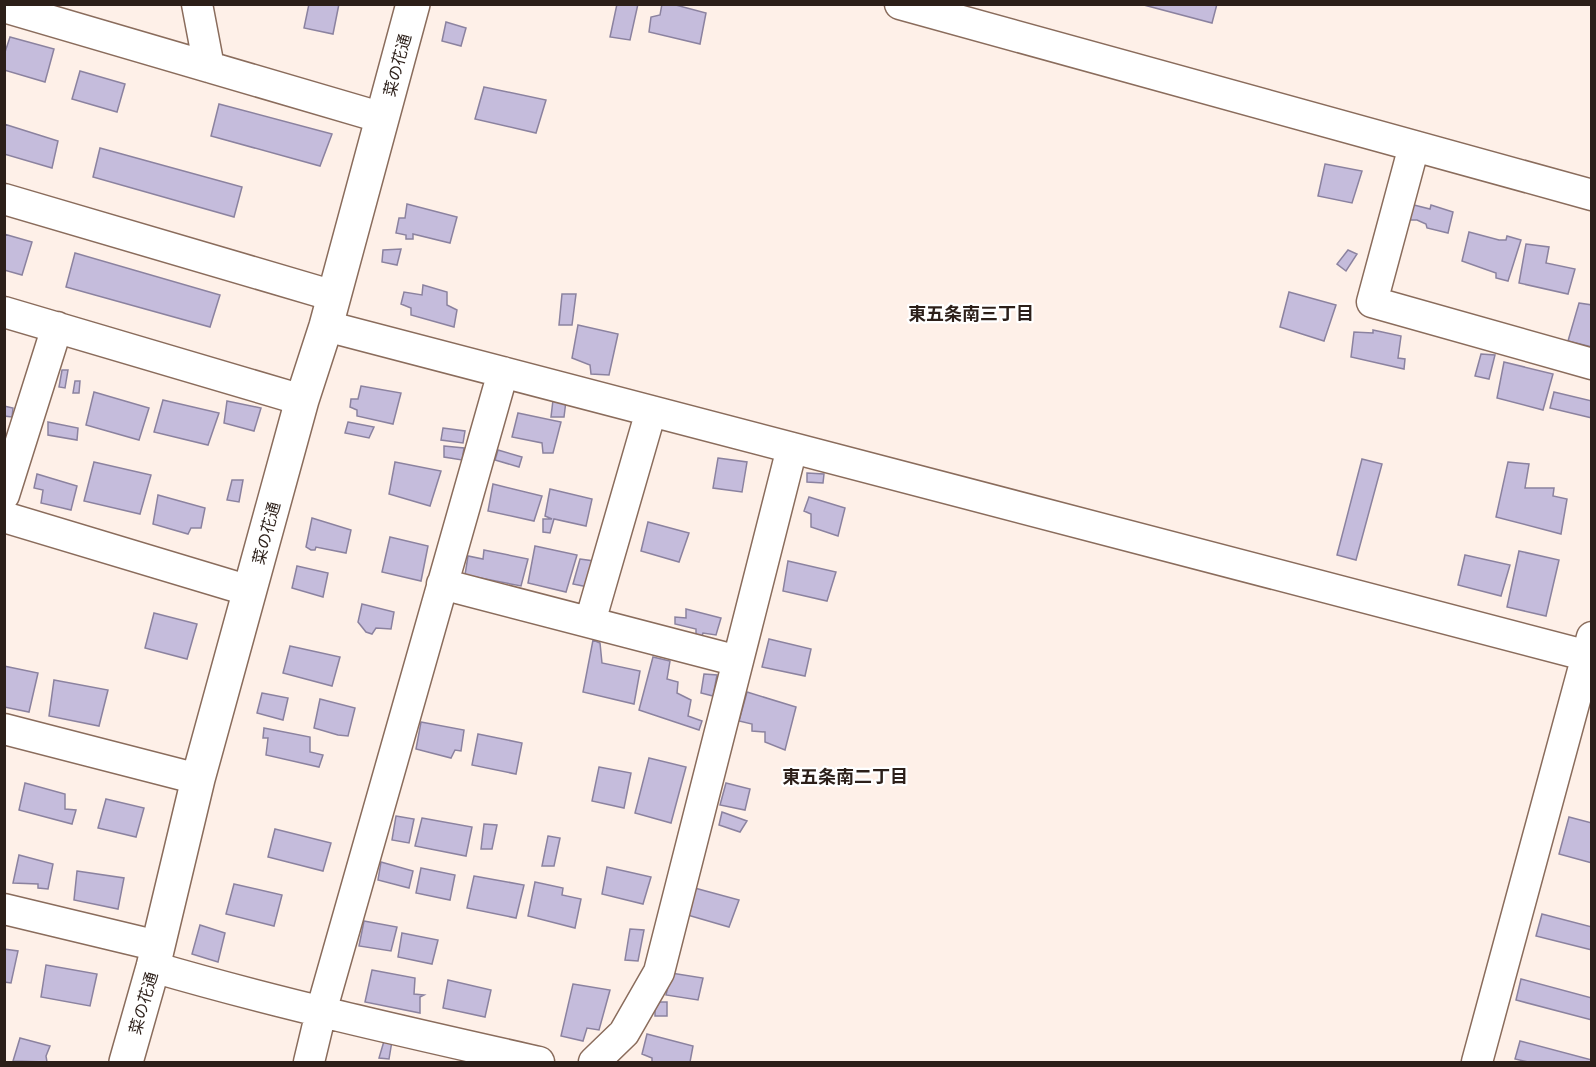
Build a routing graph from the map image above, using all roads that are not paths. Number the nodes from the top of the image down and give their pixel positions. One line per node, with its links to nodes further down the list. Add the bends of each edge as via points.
1 (198, 4): 5 (street)
2 (413, 4): 6 (street, 菜の花通)
3 (900, 4): 7 (street)
4 (4, 7): 5 (street)
5 (210, 67): 6 (street)
6 (383, 118): 10 (street, 菜の花通)
7 (1414, 146): 8 (street); 13 (street, via 1372,302)
8 (1592, 195)
9 (4, 199): 10 (street)
10 (330, 311): 14 (street); 15 (street, 菜の花通)
11 (4, 312): 12 (street)
12 (57, 327): 15 (street); 18 (street)
13 (1592, 364)
14 (503, 372): 16 (street); 20 (street)
15 (302, 400): 21 (street, 菜の花通)
16 (651, 411): 17 (street); 22 (street)
17 (792, 448): 23 (street); 24 (street)
18 (4, 495)
19 (4, 517): 21 (street)
20 (442, 584): 22 (street); 29 (street)
21 (250, 591): 26 (street, 菜の花通)
22 (590, 622): 24 (street)
23 (1590, 650): 34 (street)
24 (738, 661): 33 (street, via 659,972 624,1033)
25 (4, 729): 26 (street)
26 (198, 779): 28 (street, 菜の花通)
27 (4, 909): 28 (street)
28 (155, 956): 29 (street, via 236,991); 30 (street, 菜の花通)
29 (321, 1012): 31 (street); 32 (street)
30 (126, 1062)
31 (309, 1062)
32 (539, 1062)
33 (594, 1062)
34 (1477, 1062)

